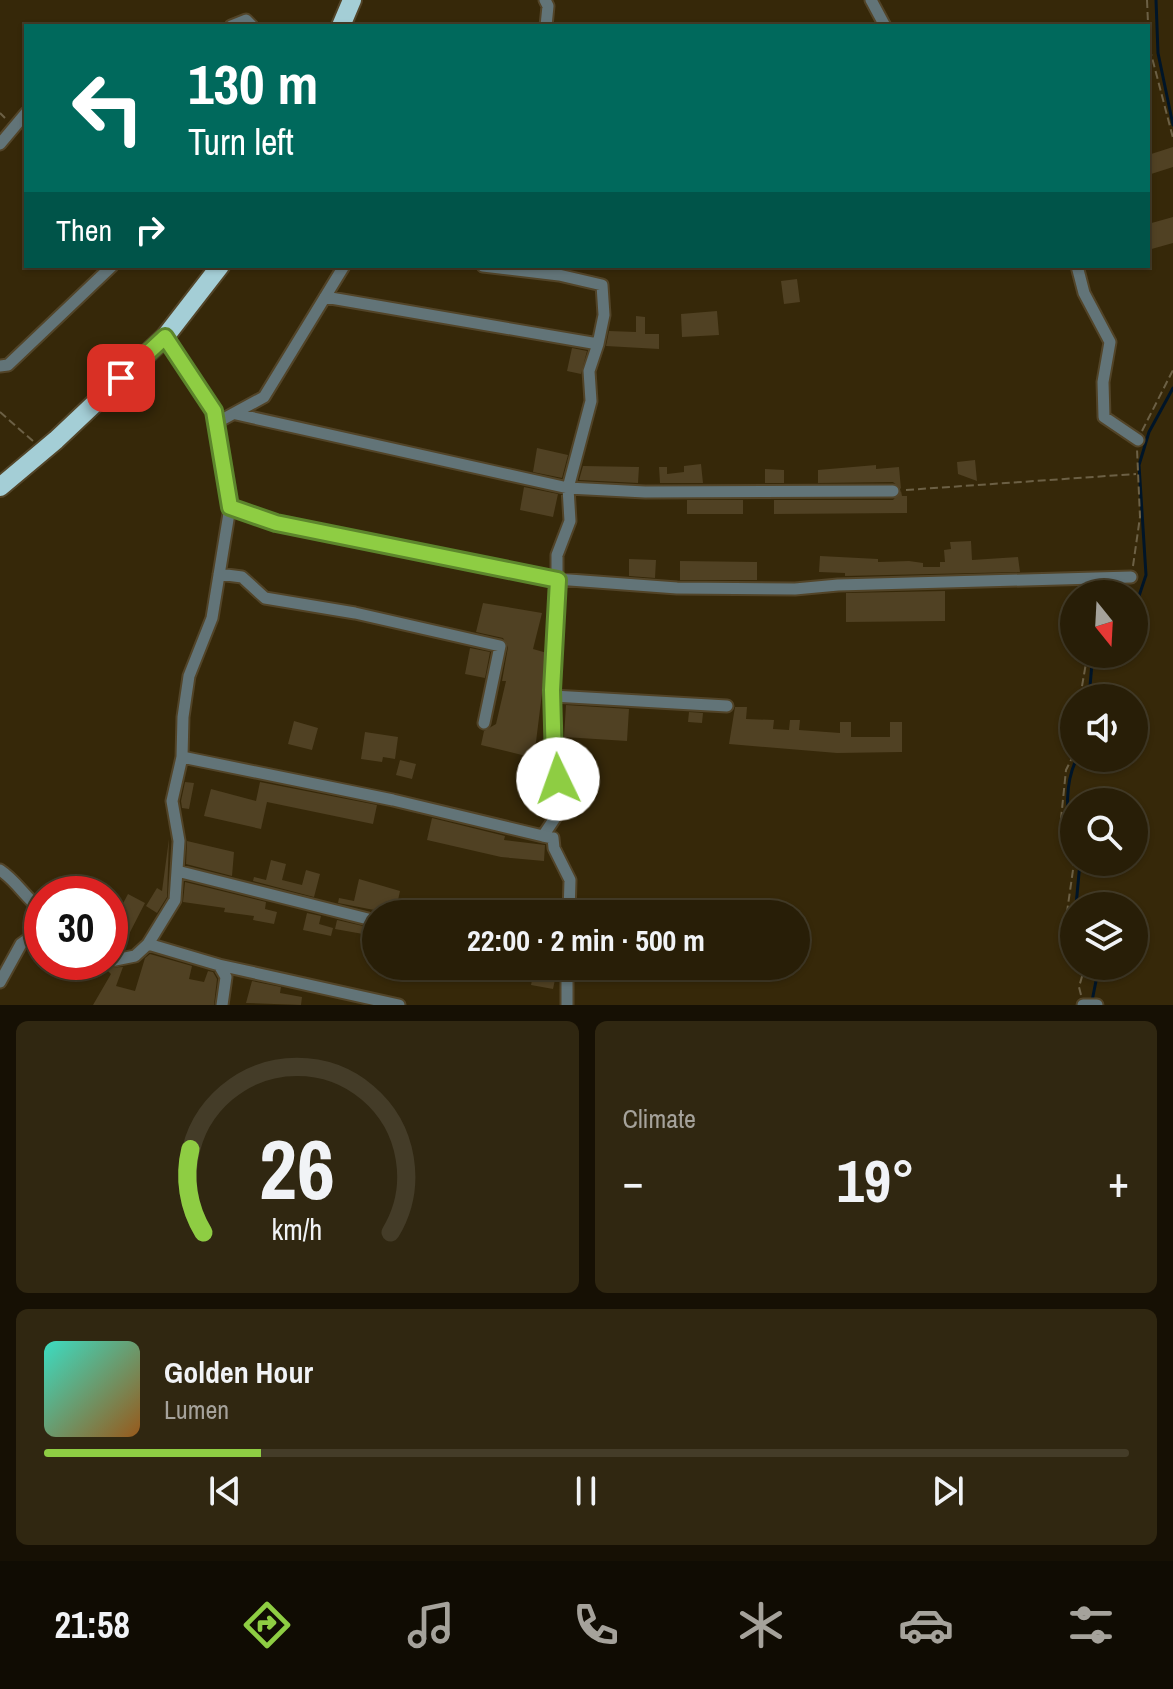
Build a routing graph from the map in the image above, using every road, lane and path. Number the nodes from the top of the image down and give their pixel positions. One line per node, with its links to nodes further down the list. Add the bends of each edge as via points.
1 (352, 0): 5 (highway)
2 (545, 0): 6 (street)
3 (871, 0): 7 (street)
4 (1147, 0): 8 (path)
5 (342, 24)
6 (546, 24)
7 (884, 24)
8 (1148, 24)
9 (1150, 50): 11 (path)
10 (24, 115): 12 (street)
11 (1173, 138)
12 (0, 144)
13 (110, 268): 21 (street, via 8,365)
14 (218, 268): 19 (highway)
15 (343, 268): 18 (street)
16 (500, 268): 20 (street, via 602,285 604,315)
17 (1078, 268): 26 (street, via 1084,293 1110,342 1104,417)
18 (325, 297): 20 (street); 24 (street, via 264,397)
19 (165, 337): 25 (street, via 214,411); 27 (highway)
20 (598, 344): 30 (street, via 589,371 591,401)
21 (0, 366)
22 (1173, 370): 26 (path)
23 (0, 412): 27 (path)
24 (236, 414): 25 (street); 30 (street)
25 (216, 423): 32 (street)
26 (1138, 440): 28 (path)
27 (45, 450): 29 (highway)
28 (1136, 474): 31 (path); 34 (path, via 1140,517)
29 (0, 487)
30 (568, 488): 31 (street); 35 (street, via 570,521 557,555)
31 (893, 491)
32 (230, 507): 33 (street); 35 (street, via 276,523)
33 (219, 574): 38 (street, via 242,577 265,598 500,646); 39 (street, via 212,618 189,676)
34 (1131, 577): 35 (street, via 795,589)
35 (558, 580): 36 (street)
36 (553, 696): 37 (street); 41 (street, via 561,809)
37 (727, 706)
38 (484, 723)
39 (182, 757): 41 (street); 43 (street, via 172,801 179,841)
40 (1066, 772): 44 (path, via 1061,819 1074,863)
41 (543, 836): 46 (street, via 553,838 568,873)
42 (0, 870): 45 (street)
43 (177, 871): 47 (street); 49 (street, via 175,900)
44 (1070, 892)
45 (24, 895)
46 (569, 900)
47 (362, 917)
48 (24, 942): 54 (street)
49 (148, 944): 50 (street); 51 (street)
50 (128, 957)
51 (219, 965): 56 (street, via 226,977); 57 (street)
52 (567, 980): 58 (street)
53 (1081, 980): 55 (path, via 1079,987)
54 (0, 982)
55 (1090, 1004)
56 (222, 1005)
57 (399, 1005)
58 (567, 1005)

